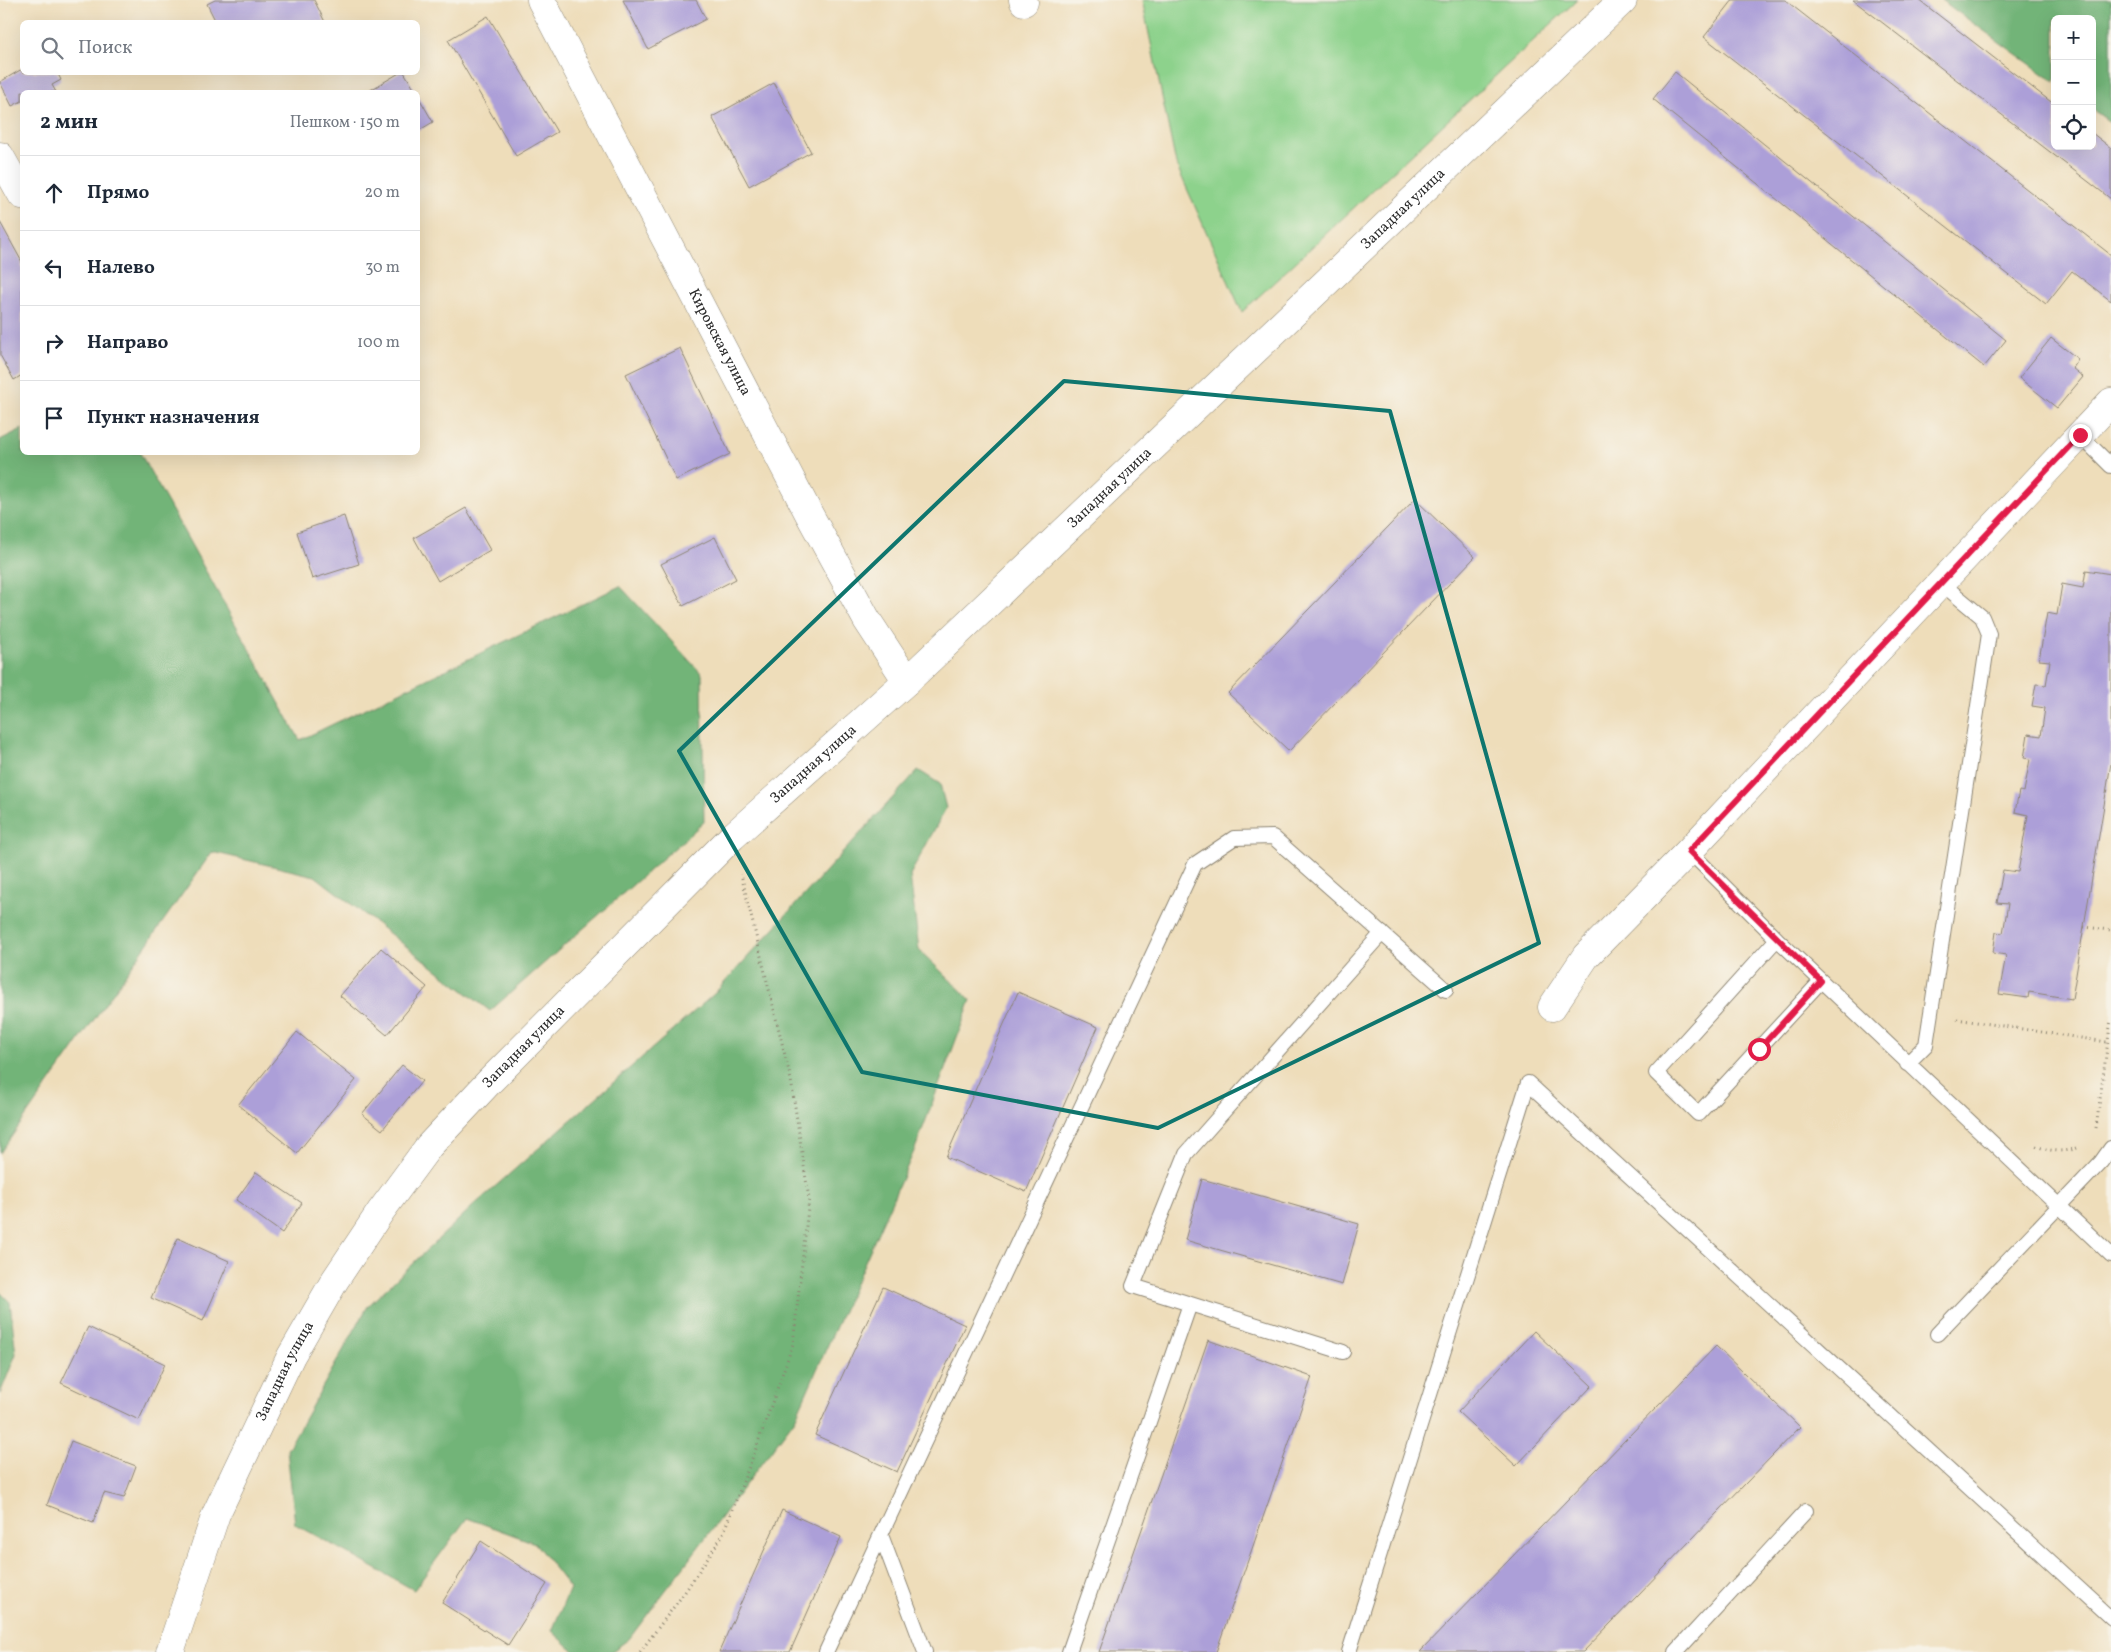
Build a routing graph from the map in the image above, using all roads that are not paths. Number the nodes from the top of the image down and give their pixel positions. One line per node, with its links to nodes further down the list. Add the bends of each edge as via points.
1 (541, 0): 9 (street, Кировская улица, via 809,514 868,620)
2 (1623, 0): 9 (street, Западная улица)
3 (0, 156): 4 (street)
4 (20, 191)
5 (2111, 402): 6 (street)
6 (2080, 435): 7 (lane); 8 (street)
7 (2111, 466)
8 (1941, 583): 10 (street); 16 (lane, via 1982,617 1989,634 1926,1045)
9 (907, 681): 26 (street, Западная улица, via 732,837 429,1146 334,1280 287,1364 216,1514)
10 (1689, 851): 12 (lane); 15 (street, via 1586,956)
11 (1382, 933): 14 (lane); 20 (lane, via 1186,1154 1133,1286); 24 (lane, via 1274,838 1234,838 1195,864)
12 (1777, 939): 13 (lane); 13 (lane, via 1656,1073 1698,1114)
13 (1821, 981): 16 (lane)
14 (1446, 990)
15 (1552, 1007)
16 (1907, 1064): 18 (lane)
17 (2111, 1148): 18 (lane, via 2102,1162)
18 (2059, 1206): 19 (lane); 21 (lane)
19 (2111, 1255)
20 (1190, 1304): 22 (lane); 29 (lane)
21 (1937, 1334)
22 (1343, 1352)
23 (1806, 1511): 31 (lane)
24 (880, 1535): 27 (lane); 28 (lane)
25 (2111, 1618): 30 (lane, via 1528,1083)
26 (170, 1652)
27 (826, 1652)
28 (925, 1652)
29 (1069, 1652)
30 (1349, 1652)
31 (1676, 1652)

